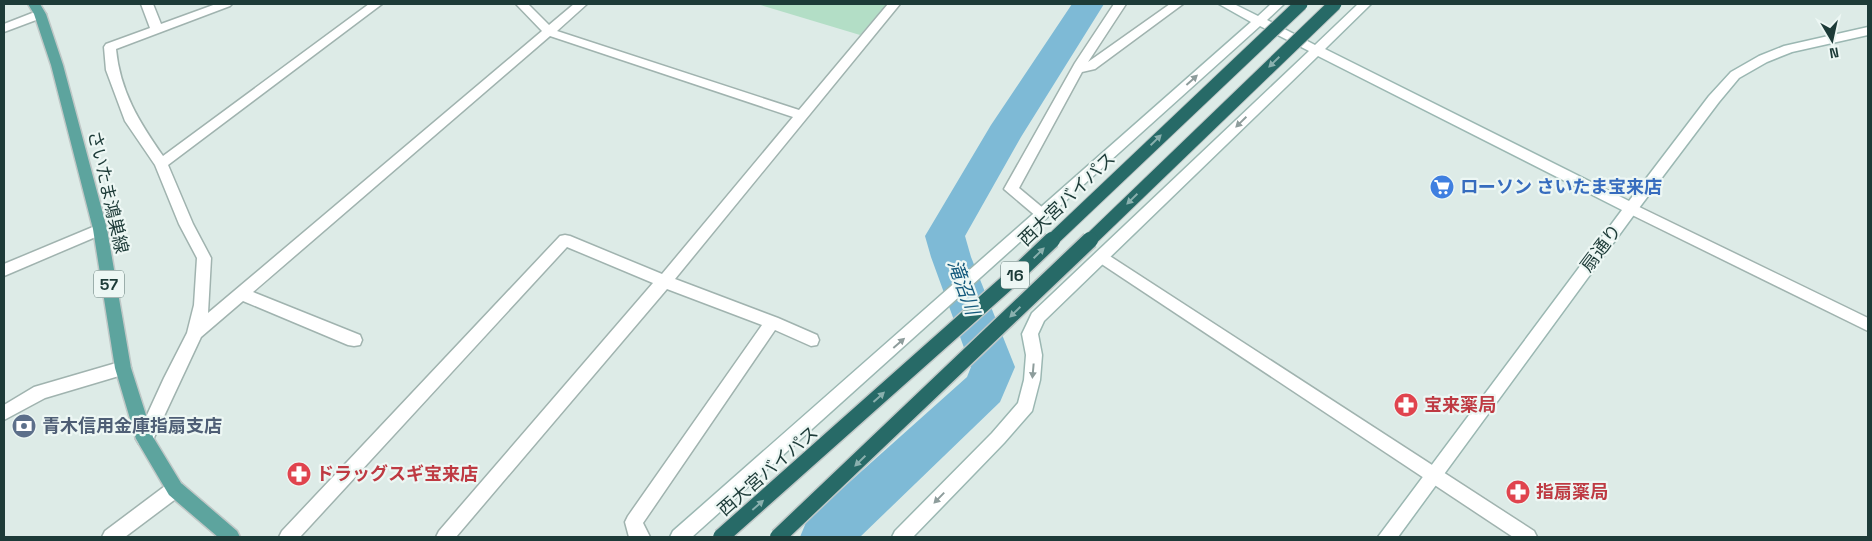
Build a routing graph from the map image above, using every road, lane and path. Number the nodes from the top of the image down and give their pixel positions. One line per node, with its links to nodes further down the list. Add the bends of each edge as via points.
1 (147, 4): 17 (street)
2 (226, 4): 17 (street)
3 (376, 4): 23 (street)
4 (522, 4): 19 (street)
5 (581, 4): 19 (street)
6 (894, 4): 22 (street)
7 (1120, 4): 21 (street)
8 (1177, 4): 21 (street, via 1091,66)
9 (1225, 4): 15 (street)
10 (1278, 4): 15 (street)
11 (1301, 4): 47 (highway, 西大宮バイパス / 16, one-way to 11, bridge, via 1009,281)
12 (1335, 4): 48 (highway, 16, one-way to 48, bridge)
13 (1365, 4): 20 (street)
14 (37, 9): 16 (street); 26 (main road, さいたま鴻巣線 / 57, via 57,65)
15 (1260, 20): 20 (street); 25 (street, one-way to 15)
16 (4, 28)
17 (156, 28): 23 (street, via 110,47 112,70 132,121)
18 (1868, 31): 24 (street, 扇通り, via 1788,49 1735,75)
19 (549, 32): 22 (street); 30 (street)
20 (1317, 48): 24 (street); 27 (street, one-way to 27)
21 (1078, 69): 25 (street, via 1011,189)
22 (801, 114): 29 (street, via 721,215)
23 (162, 164): 33 (street, via 186,224 204,258 202,305)
24 (1631, 208): 32 (street); 39 (street, 扇通り)
25 (1042, 213): 46 (street, one-way to 25)
26 (100, 229): 28 (street); 36 (main road, さいたま鴻巣線 / 57)
27 (1102, 257): 39 (street); 49 (street, one-way to 49, via 1038,317 1030,334 1034,355 1026,406)
28 (4, 270)
29 (663, 281): 31 (street); 43 (street, via 566,240); 44 (street)
30 (241, 294): 33 (street); 34 (street)
31 (772, 322): 35 (street); 45 (street, via 634,522)
32 (1868, 325)
33 (195, 333): 38 (street)
34 (354, 340)
35 (811, 340)
36 (123, 368): 37 (street, via 40,392); 38 (main road, さいたま鴻巣線 / 57)
37 (4, 413)
38 (146, 439): 40 (main road, さいたま鴻巣線 / 57)
39 (1433, 473): 50 (street, 扇通り); 51 (street)
40 (176, 489): 41 (street); 42 (main road, さいたま鴻巣線 / 57)
41 (111, 537)
42 (231, 537)
43 (288, 537)
44 (445, 537)
45 (641, 537)
46 (679, 537)
47 (721, 537)
48 (778, 537)
49 (901, 537)
50 (1387, 537)
51 (1528, 537)

